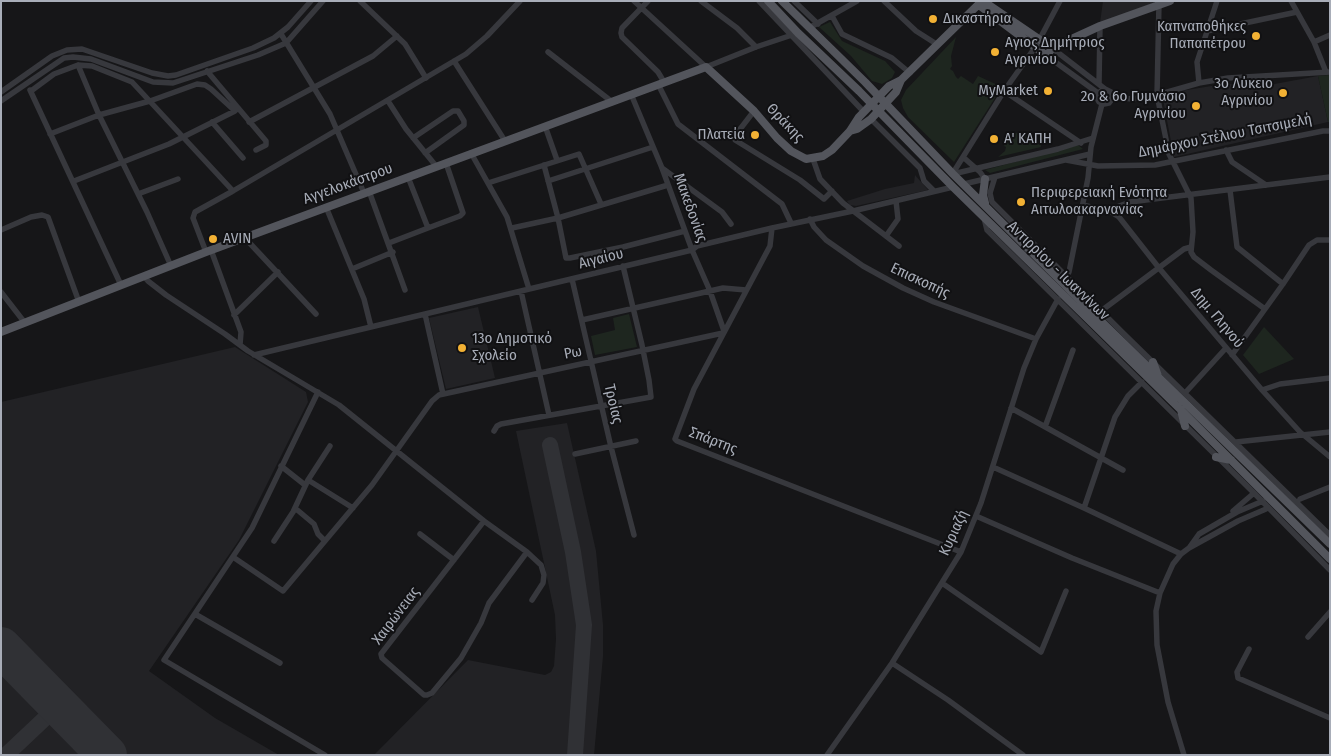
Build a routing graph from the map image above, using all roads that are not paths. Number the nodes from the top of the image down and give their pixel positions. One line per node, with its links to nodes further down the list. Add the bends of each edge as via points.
1 (311, 1): 27 (street)
2 (323, 1): 32 (street)
3 (360, 1): 29 (street)
4 (520, 1): 39 (street, via 482,42)
5 (634, 1): 20 (street)
6 (648, 1): 20 (street)
7 (701, 1): 35 (street, via 738,28)
8 (759, 1): 28 (street)
9 (768, 1): 28 (main road, Αντιρρίου - Ιωαννίνων)
10 (782, 1): 25 (main road, Αντιρρίου - Ιωαννίνων)
11 (794, 1): 23 (street)
12 (857, 1): 22 (street)
13 (884, 1): 34 (street, via 916,31)
14 (1060, 1): 33 (street)
15 (1170, 1): 19 (main road)
16 (1217, 1): 26 (street)
17 (1291, 1): 21 (street)
18 (980, 2): 33 (main road); 34 (main road)
19 (1159, 3): 24 (main road); 60 (street)
20 (642, 8): 42 (street); 49 (street, via 620,34 658,72)
21 (1297, 12): 26 (street); 31 (street)
22 (832, 16): 23 (street); 44 (street, via 842,34 892,58)
23 (818, 24): 25 (street)
24 (1100, 26): 36 (main road); 51 (street)
25 (809, 28): 61 (main road, Αντιρρίου - Ιωαννίνων)
26 (1207, 31): 50 (street, via 1197,62)
27 (280, 34): 32 (street); 41 (street)
28 (794, 34): 35 (street); 67 (main road, Αντιρρίου - Ιωαννίνων); 72 (street)
29 (397, 36): 46 (street, via 410,50); 53 (street, via 373,56)
30 (1330, 36): 31 (street)
31 (1314, 42): 45 (street)
32 (286, 43): 43 (street); 53 (street)
33 (1038, 43): 36 (main road); 38 (main road); 55 (street)
34 (938, 45): 44 (main road)
35 (756, 47): 42 (street)
36 (1052, 48): 38 (main road); 51 (street)
37 (548, 52): 66 (street)
38 (1047, 56): 58 (street)
39 (454, 61): 46 (street); 85 (street)
40 (78, 65): 57 (street, via 54,74); 64 (street, via 92,66 132,82); 73 (street)
41 (202, 66): 43 (street); 47 (street, via 176,75 161,76 90,51 75,49 52,56)
42 (706, 67): 49 (main road, Αγγελοκάστρου); 71 (main road, Θράκης)
43 (208, 72): 52 (street, via 160,84 91,59 72,56 64,58); 76 (street)
44 (910, 72): 48 (main road)
45 (1328, 72): 50 (street, via 1228,78)
46 (426, 78): 65 (street)
47 (22, 79): 52 (street); 56 (street)
48 (901, 80): 61 (main road, via 892,84); 68 (main road)
49 (661, 83): 59 (main road, Αγγελοκάστρου); 137 (street, via 678,124 782,204)
50 (1199, 83): 60 (street)
51 (1099, 84): 54 (street)
52 (26, 85): 57 (street); 63 (street)
53 (314, 88): 76 (street); 78 (street)
54 (1104, 89): 58 (street); 62 (street, via 1109,90)
55 (1004, 91): 86 (street); 93 (street)
56 (1, 92)
57 (31, 92): 81 (street)
58 (1098, 93): 69 (street)
59 (631, 94): 66 (main road, Αγγελοκάστρου); 87 (street, Μακεδονίας)
60 (1157, 95): 62 (street, via 1126,100); 99 (street)
61 (880, 97): 67 (main road); 68 (main road, Αντιρρίου - Ιωαννίνων)
62 (1113, 97): 69 (street, via 1109,103)
63 (1, 101)
64 (150, 101): 73 (street); 75 (street, via 197,84 204,85 235,111); 82 (street)
65 (388, 101): 78 (street); 83 (street)
66 (611, 102): 77 (main road, Αγγελοκάστρου)
67 (872, 104): 70 (main road, Αντιρρίου - Ιωαννίνων); 72 (main road)
68 (886, 104): 70 (main road); 107 (main road, Αντιρρίου - Ιωαννίνων)
69 (1102, 104): 84 (street)
70 (879, 110): 74 (main road); 119 (main road, Αντιρρίου - Ιωαννίνων)
71 (754, 111): 95 (main road, Θράκης, via 790,151 799,157); 121 (street, via 735,140 800,180 824,199)
72 (864, 112): 79 (main road)
73 (100, 115): 81 (street); 98 (street)
74 (871, 119): 79 (main road, via 857,130); 124 (street, via 920,168 924,181)
75 (212, 122): 82 (street); 94 (street)
76 (250, 122): 88 (street, via 266,142)
77 (545, 126): 85 (main road, Αγγελοκάστρου); 96 (street)
78 (337, 130): 122 (street); 123 (street)
79 (850, 131): 95 (main road, Θράκης, via 832,150)
80 (1330, 131): 89 (street, Δημάρχου Στέλιου Τσιτσιμελή)
81 (50, 134): 113 (street)
82 (182, 137): 98 (street); 122 (street)
83 (413, 138): 91 (street); 91 (street, via 453,111 458,112 464,125)
84 (1093, 138): 86 (street); 90 (street)
85 (505, 141): 92 (main road, Αγγελοκάστρου)
86 (1081, 142): 90 (street); 106 (street)
87 (653, 147): 104 (street, Μακεδονίας); 105 (street)
88 (256, 150)
89 (1226, 150): 99 (street, Δημάρχου Στέλιου Τσιτσιμελή); 118 (street, via 1232,162)
90 (1090, 151): 97 (street, Δημάρχου Στέλιου Τσιτσιμελή); 102 (street)
91 (425, 153): 103 (street)
92 (472, 153): 100 (main road, Αγγελοκάστρου); 115 (street)
93 (963, 157): 106 (street); 107 (street)
94 (243, 158)
95 (812, 159): 121 (street, via 820,178)
96 (557, 160): 101 (street); 105 (street, via 579,154)
97 (1066, 160): 102 (street, Δημάρχου Στέλιου Τσιτσιμελή); 109 (street, Δημάρχου Στέλιου Τσιτσιμελή)
98 (122, 162): 113 (street); 125 (street)
99 (1173, 162): 102 (street, Δημάρχου Στέλιου Τσιτσιμελή, via 1122,167); 126 (street)
100 (446, 163): 103 (main road, Αγγελοκάστρου); 139 (street, via 463,213)
101 (544, 164): 114 (street); 115 (street)
102 (1090, 165): 129 (street)
103 (436, 166): 108 (main road, Αγγελοκάστρου)
104 (662, 168): 117 (street, Μακεδονίας); 138 (street, via 722,212)
105 (586, 169): 114 (street); 128 (street)
106 (977, 169): 107 (street); 112 (street)
107 (953, 174): 116 (main road, Αντιρρίου - Ιωαννίνων)
108 (408, 177): 123 (main road, Αγγελοκάστρου); 139 (street)
109 (995, 177): 112 (street, Δημάρχου Στέλιου Τσιτσιμελή); 159 (street, via 990,193 992,202)
110 (1330, 177): 118 (street)
111 (178, 179): 125 (street)
112 (985, 179): 116 (street, Δημάρχου Στέλιου Τσιτσιμελή); 131 (main road, via 983,195)
113 (74, 181): 162 (street)
114 (548, 181): 134 (street)
115 (488, 183): 140 (street)
116 (964, 184): 131 (main road, Αντιρρίου - Ιωαννίνων)
117 (668, 185): 128 (street); 143 (street, Μακεδονίας)
118 (1266, 185): 120 (street)
119 (953, 187): 124 (street, Αιγαίου); 135 (main road, Αντιρρίου - Ιωαννίνων)
120 (1230, 190): 126 (street); 161 (street, via 1237,248)
121 (832, 191): 132 (street)
122 (233, 192): 151 (street, via 194,213 193,218)
123 (366, 192): 130 (main road, Αγγελοκάστρου); 147 (street)
124 (934, 192): 127 (street, Αιγαίου)
125 (138, 194): 153 (street)
126 (1190, 194): 133 (street, via 1130,202); 149 (street)
127 (896, 201): 132 (street, Αιγαίου); 144 (street, via 898,219)
128 (601, 204): 134 (street)
129 (1082, 205): 133 (street); 159 (street)
130 (326, 207): 145 (main road, Αγγελοκάστρου); 156 (street)
131 (988, 207): 180 (main road, Αντιρρίου - Ιωαννίνων)
132 (853, 211): 136 (street, Αιγαίου); 144 (street)
133 (1111, 212): 155 (street, Δημ. Γληνού, via 1119,217)
134 (558, 218): 140 (street); 143 (street, via 568,258)
135 (984, 218): 169 (street, via 987,230); 182 (main road, Αντιρρίου - Ιωαννίνων)
136 (810, 220): 137 (street, Αιγαίου); 186 (street, Επισκοπής, via 826,240 903,288)
137 (792, 223): 141 (street, Αιγαίου)
138 (731, 224)
139 (428, 228): 147 (street)
140 (512, 228): 163 (street)
141 (772, 228): 150 (street, Αιγαίου, via 697,246); 165 (street, Σπάρτης, via 770,246)
142 (1, 230): 170 (street, via 31,217 48,216)
143 (685, 231): 150 (street, Μακεδονίας)
144 (886, 236): 148 (street)
145 (244, 238): 151 (main road, Αγγελοκάστρου); 157 (street)
146 (1330, 240): 161 (street, via 1317,240 1310,244)
147 (389, 243): 152 (street)
148 (899, 246)
149 (1191, 247): 155 (street); 172 (street, via 1194,257)
150 (692, 250): 154 (street, Αιγαίου); 167 (street, Μακεδονίας)
151 (209, 251): 153 (main road, Αγγελοκάστρου); 174 (street)
152 (393, 252): 156 (street); 164 (street)
153 (171, 266): 158 (main road, Αγγελοκάστρου)
154 (623, 266): 160 (street, Αιγαίου); 171 (street)
155 (1159, 268): 173 (street); 188 (street, Δημ. Γληνού)
156 (352, 269): 181 (street)
157 (278, 272): 174 (street); 175 (street)
158 (144, 276): 162 (main road, Αγγελοκάστρου); 187 (street, via 166,295)
159 (1066, 276): 173 (street)
160 (572, 279): 163 (street, Αιγαίου); 177 (street, Τροίας)
161 (1283, 284): 172 (street)
162 (121, 285): 170 (main road, Αγγελοκάστρου)
163 (529, 289): 166 (street, Αιγαίου)
164 (405, 290)
165 (746, 290): 167 (street, via 728,287); 184 (street, Σπάρτης)
166 (521, 291): 176 (street, Αιγαίου); 195 (street)
167 (710, 291): 171 (street); 184 (street, Μακεδονίας)
168 (1, 292): 178 (street)
169 (1058, 299): 179 (street); 186 (street, Κυριαζή)
170 (80, 302): 178 (main road, Αγγελοκάστρου)
171 (634, 309): 177 (street); 190 (street)
172 (1265, 309): 192 (street)
173 (1101, 311): 185 (street)
174 (234, 314): 187 (street, via 241,332)
175 (316, 314)
176 (425, 314): 181 (street, Αιγαίου); 202 (street)
177 (582, 320): 193 (street, Τροίας)
178 (25, 323): 183 (main road, Αγγελοκάστρου)
179 (1082, 324): 182 (main road); 198 (street)
180 (1106, 325): 185 (main road); 196 (main road, Αντιρρίου - Ιωαννίνων)
181 (371, 327): 191 (street, Αιγαίου)
182 (1098, 329): 205 (main road, Αντιρρίου - Ιωαννίνων)
183 (1, 332)
184 (724, 332): 190 (street, Ρω); 245 (street, Σπάρτης, via 694,389 676,440)
185 (1122, 332): 194 (street)
186 (1036, 339): 204 (street, Κυριαζή)
187 (240, 345): 191 (street)
188 (1226, 348): 192 (street, Δημ. Γληνού); 201 (street)
189 (1073, 350): 208 (street)
190 (644, 351): 193 (street, Ρω); 203 (street, via 650,380 649,398)
191 (254, 355): 200 (street)
192 (1232, 355): 199 (street, Δημ. Γληνού)
193 (590, 362): 195 (street, Ρω); 203 (street, Τροίας)
194 (1153, 362): 196 (main road); 201 (street)
195 (540, 372): 202 (street, Ρω); 206 (street)
196 (1158, 376): 242 (main road, Αντιρρίου - Ιωαννίνων)
197 (1330, 378): 199 (street, via 1280,384)
198 (1142, 382): 207 (street); 220 (street, via 1118,410)
199 (1262, 390): 211 (street, Δημ. Γληνού)
200 (318, 392): 216 (street); 222 (street)
201 (1185, 393): 213 (street)
202 (443, 394): 216 (street, via 432,401)
203 (601, 406): 206 (street); 215 (street, Τροίας)
204 (1011, 408): 208 (street); 223 (street, Κυριαζή)
205 (1180, 410): 207 (main road); 221 (main road, Αντιρρίου - Ιωαννίνων)
206 (549, 415): 209 (street, via 501,424)
207 (1185, 426): 218 (street)
208 (1045, 427): 220 (street)
209 (494, 431)
210 (1330, 432): 211 (street)
211 (1304, 435): 213 (street); 219 (street, Δημ. Γληνού)
212 (636, 441): 215 (street)
213 (1236, 442): 239 (street)
214 (330, 446): 225 (street)
215 (611, 447): 217 (street); 238 (street, Τροίας)
216 (397, 452): 231 (street); 236 (street)
217 (575, 454)
218 (1216, 457): 221 (main road); 227 (street)
219 (1330, 457)
220 (1101, 458): 224 (street); 232 (street)
221 (1231, 460): 248 (main road, Αντιρρίου - Ιωαννίνων)
222 (281, 466): 225 (street); 247 (street, via 252,528)
223 (992, 467): 232 (street); 234 (street, Κυριαζή)
224 (1123, 470)
225 (307, 482): 230 (street); 231 (street)
226 (1330, 487): 228 (street)
227 (1254, 493): 229 (street); 235 (street)
228 (1300, 499)
229 (1263, 501): 235 (street); 250 (street)
230 (295, 508): 240 (street, via 314,524); 241 (street)
231 (353, 508): 240 (street)
232 (1084, 508): 246 (street)
233 (1266, 509): 243 (street)
234 (976, 516): 245 (street, Κυριαζή); 253 (street)
235 (1226, 518): 243 (street, via 1198,535)
236 (484, 521): 244 (street); 249 (street, Χαιρώνειας)
237 (420, 534): 249 (street)
238 (634, 535)
239 (1330, 535)
240 (325, 540): 247 (street, via 283,591)
241 (274, 541)
242 (1330, 544)
243 (1189, 548): 246 (street)
244 (527, 552): 249 (street, Χαιρώνειας, via 489,603 467,650 432,693 425,696 381,654); 254 (street, via 544,572 543,583)
245 (961, 552): 251 (street, Κυριαζή)
246 (1181, 554): 253 (street)
247 (233, 557): 256 (street)
248 (1330, 559)
249 (454, 560)
250 (1330, 570)
251 (942, 583): 252 (street, via 1041,652); 260 (street, Κυριαζή)
252 (1066, 591)
253 (1160, 593): 265 (street, via 1156,616 1157,645 1166,694)
254 (532, 600)
255 (1330, 612): 257 (street)
256 (195, 614): 259 (street); 262 (street, via 164,660)
257 (1308, 638)
258 (1249, 649): 261 (street, via 1237,672 1239,679)
259 (280, 663)
260 (892, 663): 263 (street, Κυριαζή); 264 (street)
261 (1330, 718)
262 (325, 755)
263 (827, 755)
264 (1023, 755)
265 (1184, 755)

